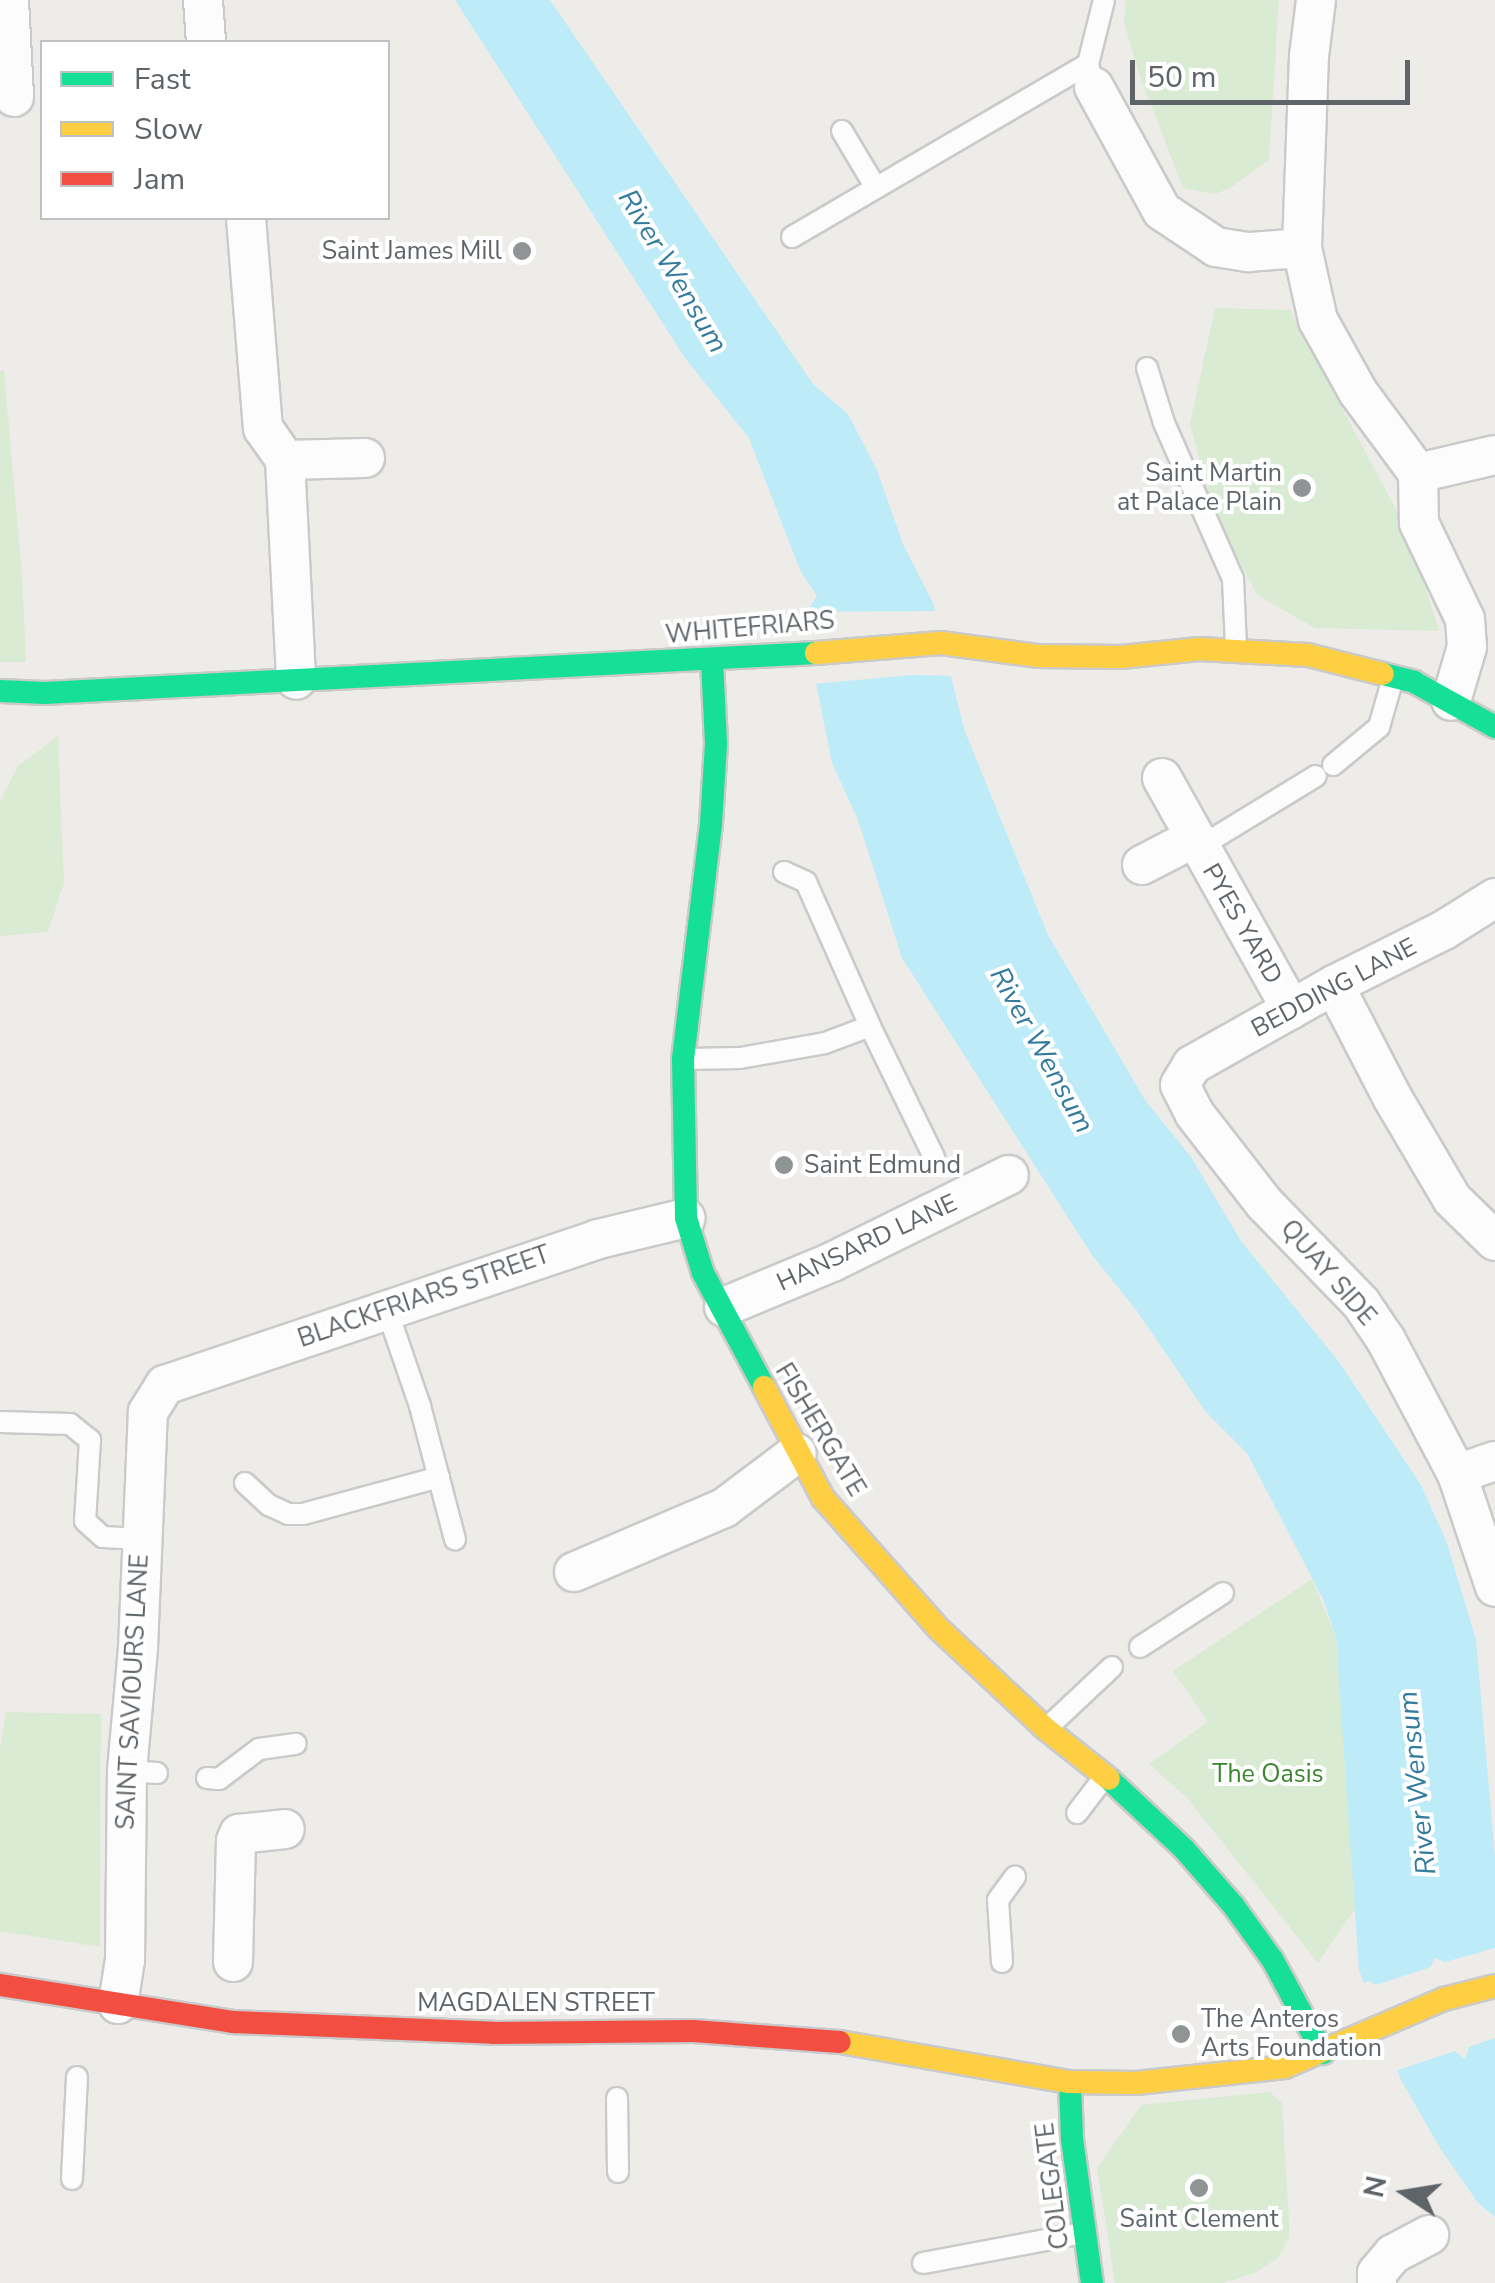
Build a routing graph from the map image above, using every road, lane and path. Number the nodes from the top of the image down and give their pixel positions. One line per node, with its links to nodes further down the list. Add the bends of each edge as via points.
1 (9, 0): 7 (street)
2 (202, 0): 5 (street)
3 (1104, 0): 6 (lane)
4 (1316, 0): 12 (street)
5 (206, 40)
6 (1091, 75): 9 (lane); 12 (street, via 1105,142 1162,210 1216,247)
7 (19, 96)
8 (842, 131): 9 (lane)
9 (876, 188): 11 (lane)
10 (246, 220): 16 (street, via 263,428)
11 (792, 237)
12 (1302, 248): 17 (street, via 1318,320 1358,392)
13 (1147, 368): 18 (lane, via 1164,423 1233,579)
14 (1495, 455): 17 (street)
15 (366, 458): 16 (street)
16 (285, 460): 21 (street)
17 (1418, 473): 24 (street, via 1419,524 1465,618 1466,646)
18 (1236, 651): 19 (street, WHITEFRIARS, via 1040,656 941,643); 20 (street, WHITEFRIARS, via 1308,656)
19 (712, 661): 21 (street, WHITEFRIARS); 35 (street, FISHERGATE, via 711,824)
20 (1394, 676): 24 (street, WHITEFRIARS); 28 (lane, via 1378,727 1324,771)
21 (296, 680): 23 (street, WHITEFRIARS)
22 (0, 691): 23 (street, WHITEFRIARS)
23 (45, 694): 25 (street, WHITEFRIARS)
24 (1451, 701): 26 (street, WHITEFRIARS)
25 (2, 712)
26 (1495, 727)
27 (1162, 778): 28 (street, PYES YARD)
28 (1196, 843): 29 (street, PYES YARD); 33 (street, PYES YARD)
29 (1142, 865)
30 (784, 872): 34 (lane, via 806,882)
31 (1495, 898): 32 (street, BEDDING LANE)
32 (1334, 985): 33 (street, BEDDING LANE); 40 (street, via 1452,1199)
33 (1291, 1009): 36 (street, BEDDING LANE, via 1192,1065)
34 (870, 1026): 35 (lane, via 825,1043 740,1058); 37 (lane)
35 (683, 1059): 39 (street, FISHERGATE)
36 (1180, 1086): 47 (street, QUAY SIDE, via 1264,1203 1361,1303)
37 (934, 1156)
38 (1009, 1175): 41 (street, HANSARD LANE)
39 (686, 1218): 41 (street, FISHERGATE, via 703,1273); 42 (street, BLACKFRIARS STREET, via 598,1239)
40 (1495, 1241)
41 (724, 1307): 45 (street, FISHERGATE)
42 (387, 1310): 43 (street, BLACKFRIARS STREET); 48 (lane)
43 (164, 1385): 51 (street, SAINT SAVIOURS LANE, via 148,1412)
44 (0, 1422): 51 (lane, via 70,1424 90,1440 84,1521 103,1537)
45 (797, 1453): 52 (street, via 724,1508); 57 (street, FISHERGATE, via 823,1498 895,1584)
46 (1495, 1461): 47 (street)
47 (1456, 1474): 53 (street, QUAY SIDE)
48 (439, 1477): 49 (lane, via 303,1514 269,1505); 50 (lane)
49 (245, 1483)
50 (455, 1538)
51 (141, 1539): 68 (street, SAINT SAVIOURS LANE, via 142,1772 124,1960)
52 (574, 1572)
53 (1495, 1587)
54 (1223, 1593): 55 (lane)
55 (1140, 1647)
56 (1112, 1667): 57 (lane)
57 (1046, 1729): 60 (street, FISHERGATE)
58 (296, 1744): 59 (lane, via 260,1749 219,1778)
59 (207, 1778)
60 (1103, 1779): 61 (lane); 71 (street, FISHERGATE, via 1136,1802 1234,1905 1272,1959)
61 (1077, 1813)
62 (285, 1830): 67 (street, via 240,1834 236,1841)
63 (1016, 1877): 64 (lane, via 998,1900)
64 (1002, 1962)
65 (0, 1985): 68 (street, MAGDALEN STREET)
66 (1495, 1986): 71 (street, MAGDALEN STREET, via 1444,1998)
67 (233, 1990): 68 (street, MAGDALEN STREET); 70 (street, MAGDALEN STREET, via 493,2033)
68 (102, 2002): 69 (lane)
69 (83, 2025)
70 (618, 2031): 72 (lane); 74 (street, MAGDALEN STREET, via 804,2036)
71 (1322, 2054): 74 (street, MAGDALEN STREET, via 1284,2067 1181,2080)
72 (616, 2058)
73 (77, 2077): 77 (lane)
74 (1070, 2082): 78 (street, COLEGATE)
75 (617, 2098): 76 (lane)
76 (618, 2172)
77 (72, 2179)
78 (1086, 2232): 80 (lane); 81 (street, COLEGATE)
79 (1430, 2235): 82 (street, via 1393,2254 1376,2274)
80 (923, 2262)
81 (1092, 2283)
82 (1377, 2283)

